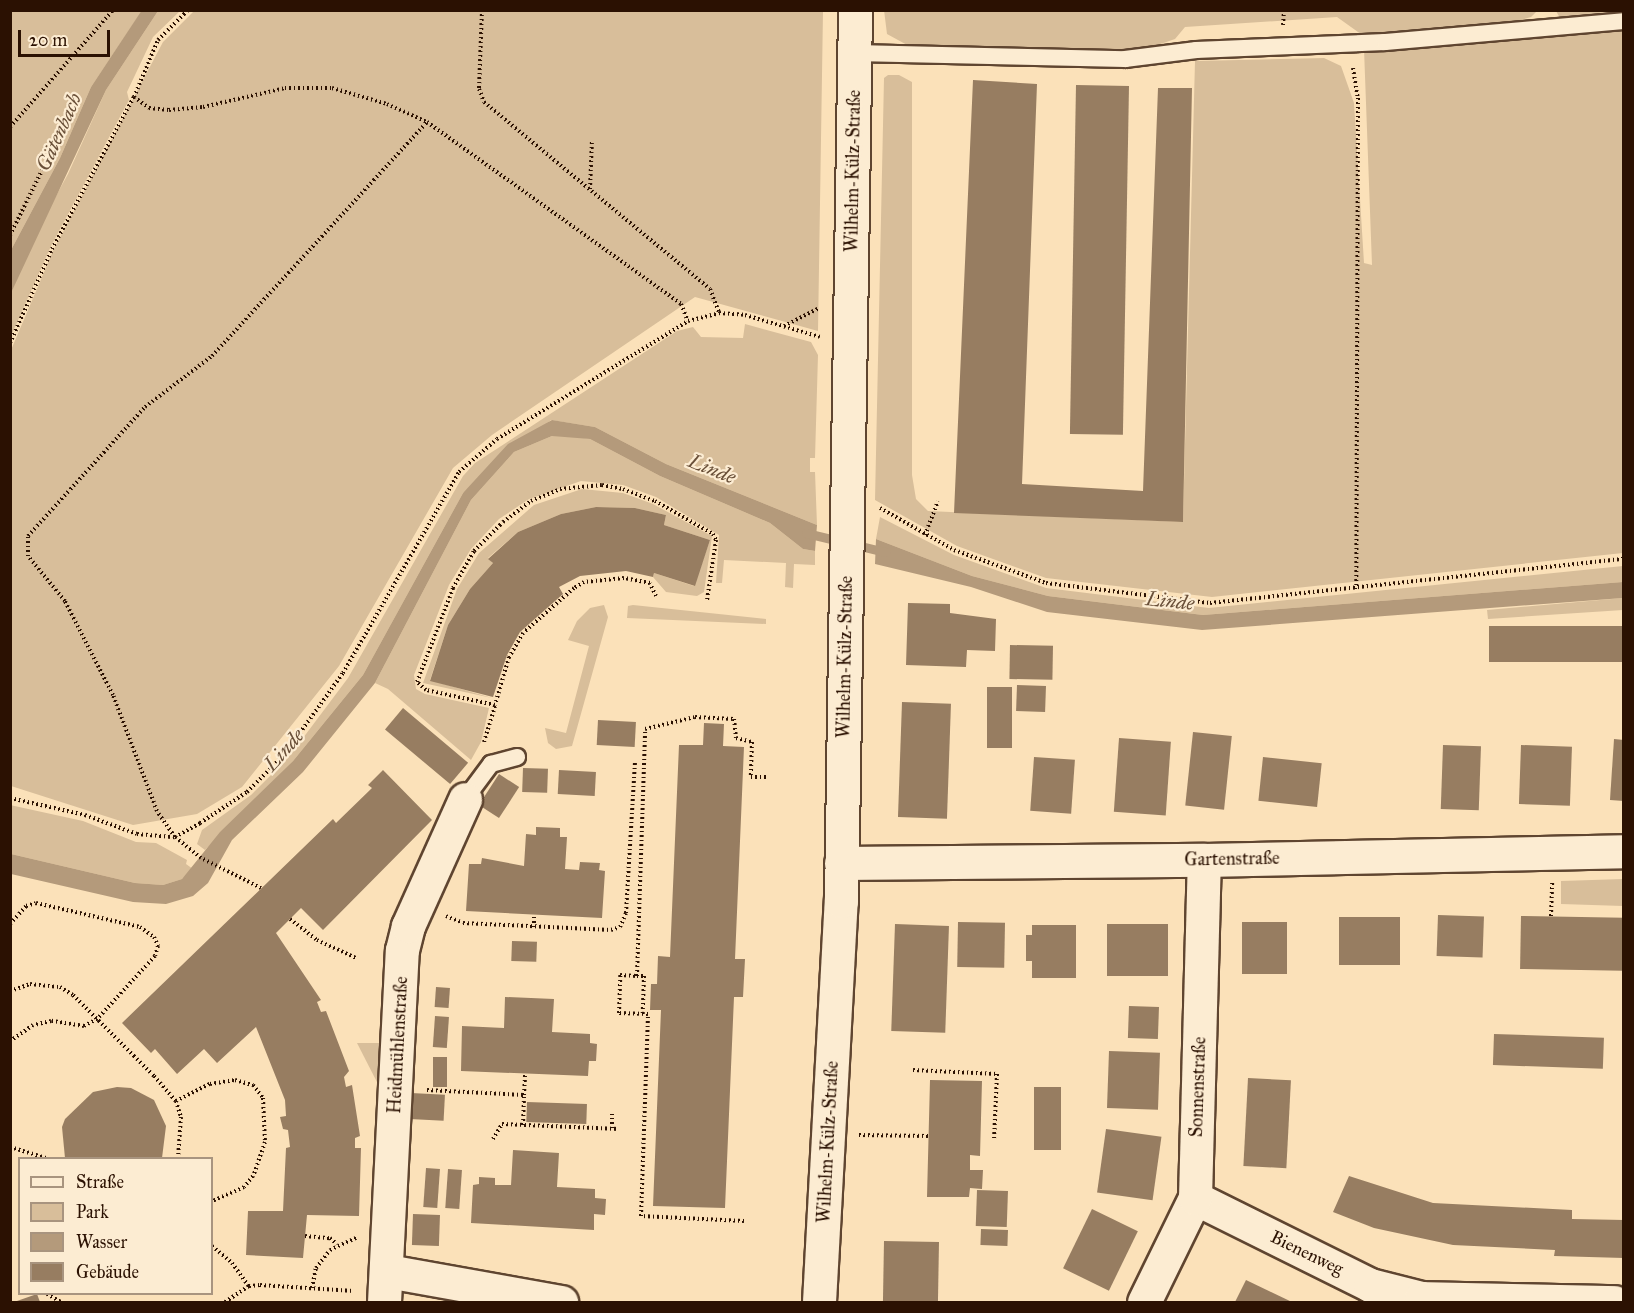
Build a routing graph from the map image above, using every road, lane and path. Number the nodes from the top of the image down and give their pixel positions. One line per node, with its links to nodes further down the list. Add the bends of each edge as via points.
1 (113, 10): 11 (path)
2 (188, 10): 9 (path, via 158,40)
3 (482, 10): 13 (path, via 479,88 484,102)
4 (855, 10): 7 (street, Wilhelm-Külz-Straße)
5 (1623, 21): 6 (lane)
6 (1350, 43): 7 (lane, via 1196,50 1125,59); 23 (path, via 1358,98)
7 (855, 53): 17 (street, Wilhelm-Külz-Straße)
8 (79, 96): 14 (path)
9 (134, 97): 10 (path, via 149,108 169,110 203,107 285,88 332,88 387,104); 18 (path, via 52,249)
10 (427, 122): 16 (path, via 681,304); 33 (path, via 212,356 145,407 28,536 28,556 65,601 113,694 157,811)
11 (10, 127)
12 (592, 140): 13 (path)
13 (590, 190): 15 (path, via 710,289)
14 (10, 235)
15 (719, 313): 16 (path); 17 (path, via 746,315 813,336)
16 (688, 321): 33 (path, via 497,439 459,472 344,673 284,755 247,792)
17 (851, 338): 36 (street, Wilhelm-Külz-Straße)
18 (10, 343)
19 (938, 501): 21 (path)
20 (870, 502): 21 (path)
21 (925, 535): 23 (path, via 954,550 1068,588 1210,603)
22 (1623, 559): 23 (path)
23 (1356, 589)
24 (656, 596): 26 (path, via 650,583 624,578 584,582 574,588 523,633 509,657)
25 (707, 600): 26 (path, via 716,536 684,517 655,501 602,485 560,489 531,501 474,551 453,588 418,676 417,682 426,690)
26 (495, 705): 29 (path, via 482,750)
27 (517, 757): 29 (lane)
28 (635, 762): 44 (path, via 623,921 611,930)
29 (491, 764): 32 (lane)
30 (769, 777): 46 (path, via 751,777 752,742 736,738 734,719 695,717 645,729)
31 (10, 798): 33 (path, via 85,815 136,834)
32 (465, 799): 38 (street, Heidmühlenstraße)
33 (175, 837): 37 (path, via 201,858)
34 (1623, 850): 35 (street, Gartenstraße)
35 (1204, 860): 36 (street, Gartenstraße); 67 (street, Sonnenstraße)
36 (841, 862): 60 (street, Wilhelm-Külz-Straße)
37 (261, 888)
38 (418, 903): 44 (path, via 463,923); 53 (street, Heidmühlenstraße, via 402,950)
39 (1551, 903): 41 (path)
40 (534, 915): 44 (path)
41 (1551, 916)
42 (290, 919): 45 (path, via 316,940)
43 (10, 924): 49 (path, via 26,906 36,903 140,927 154,937 158,946 155,956)
44 (534, 927)
45 (356, 958)
46 (637, 975): 48 (path, via 644,976); 48 (path, via 620,975 619,1013)
47 (10, 991): 49 (path, via 30,984 60,987)
48 (643, 1014): 69 (path, via 648,1014 641,1216)
49 (97, 1019): 50 (path, via 84,1026 51,1021 33,1025); 55 (path)
50 (10, 1041)
51 (913, 1070): 63 (path, via 997,1074)
52 (525, 1073): 54 (path)
53 (396, 1089): 54 (path); 71 (street, Heidmühlenstraße)
54 (524, 1095): 57 (path)
55 (176, 1101): 66 (path, via 181,1118); 68 (path, via 210,1084 235,1080 253,1085 263,1098 265,1142 253,1176 236,1192)
56 (612, 1114): 58 (path)
57 (523, 1125): 58 (path); 62 (path, via 502,1124)
58 (612, 1128): 59 (path)
59 (618, 1129)
60 (828, 1133): 61 (path); 80 (street, Wilhelm-Külz-Straße)
61 (929, 1136)
62 (493, 1139)
63 (994, 1141)
64 (10, 1147): 65 (path)
65 (44, 1157)
66 (178, 1157)
67 (1195, 1198): 77 (street, Bienenweg, via 1370,1285); 81 (street, Sonnenstraße)
68 (213, 1201)
69 (744, 1221)
70 (305, 1236): 72 (path, via 330,1238)
71 (390, 1239): 72 (path, via 357,1238); 76 (street, Heidmühlenstraße)
72 (337, 1244): 75 (path, via 316,1268)
73 (213, 1247): 74 (path, via 232,1263)
74 (249, 1286): 75 (path); 78 (path)
75 (312, 1288): 76 (path)
76 (385, 1289): 79 (street)
77 (1421, 1300): 82 (street, Bienenweg)
78 (225, 1302)
79 (561, 1302)
80 (819, 1302)
81 (1144, 1302)
82 (1614, 1302)

